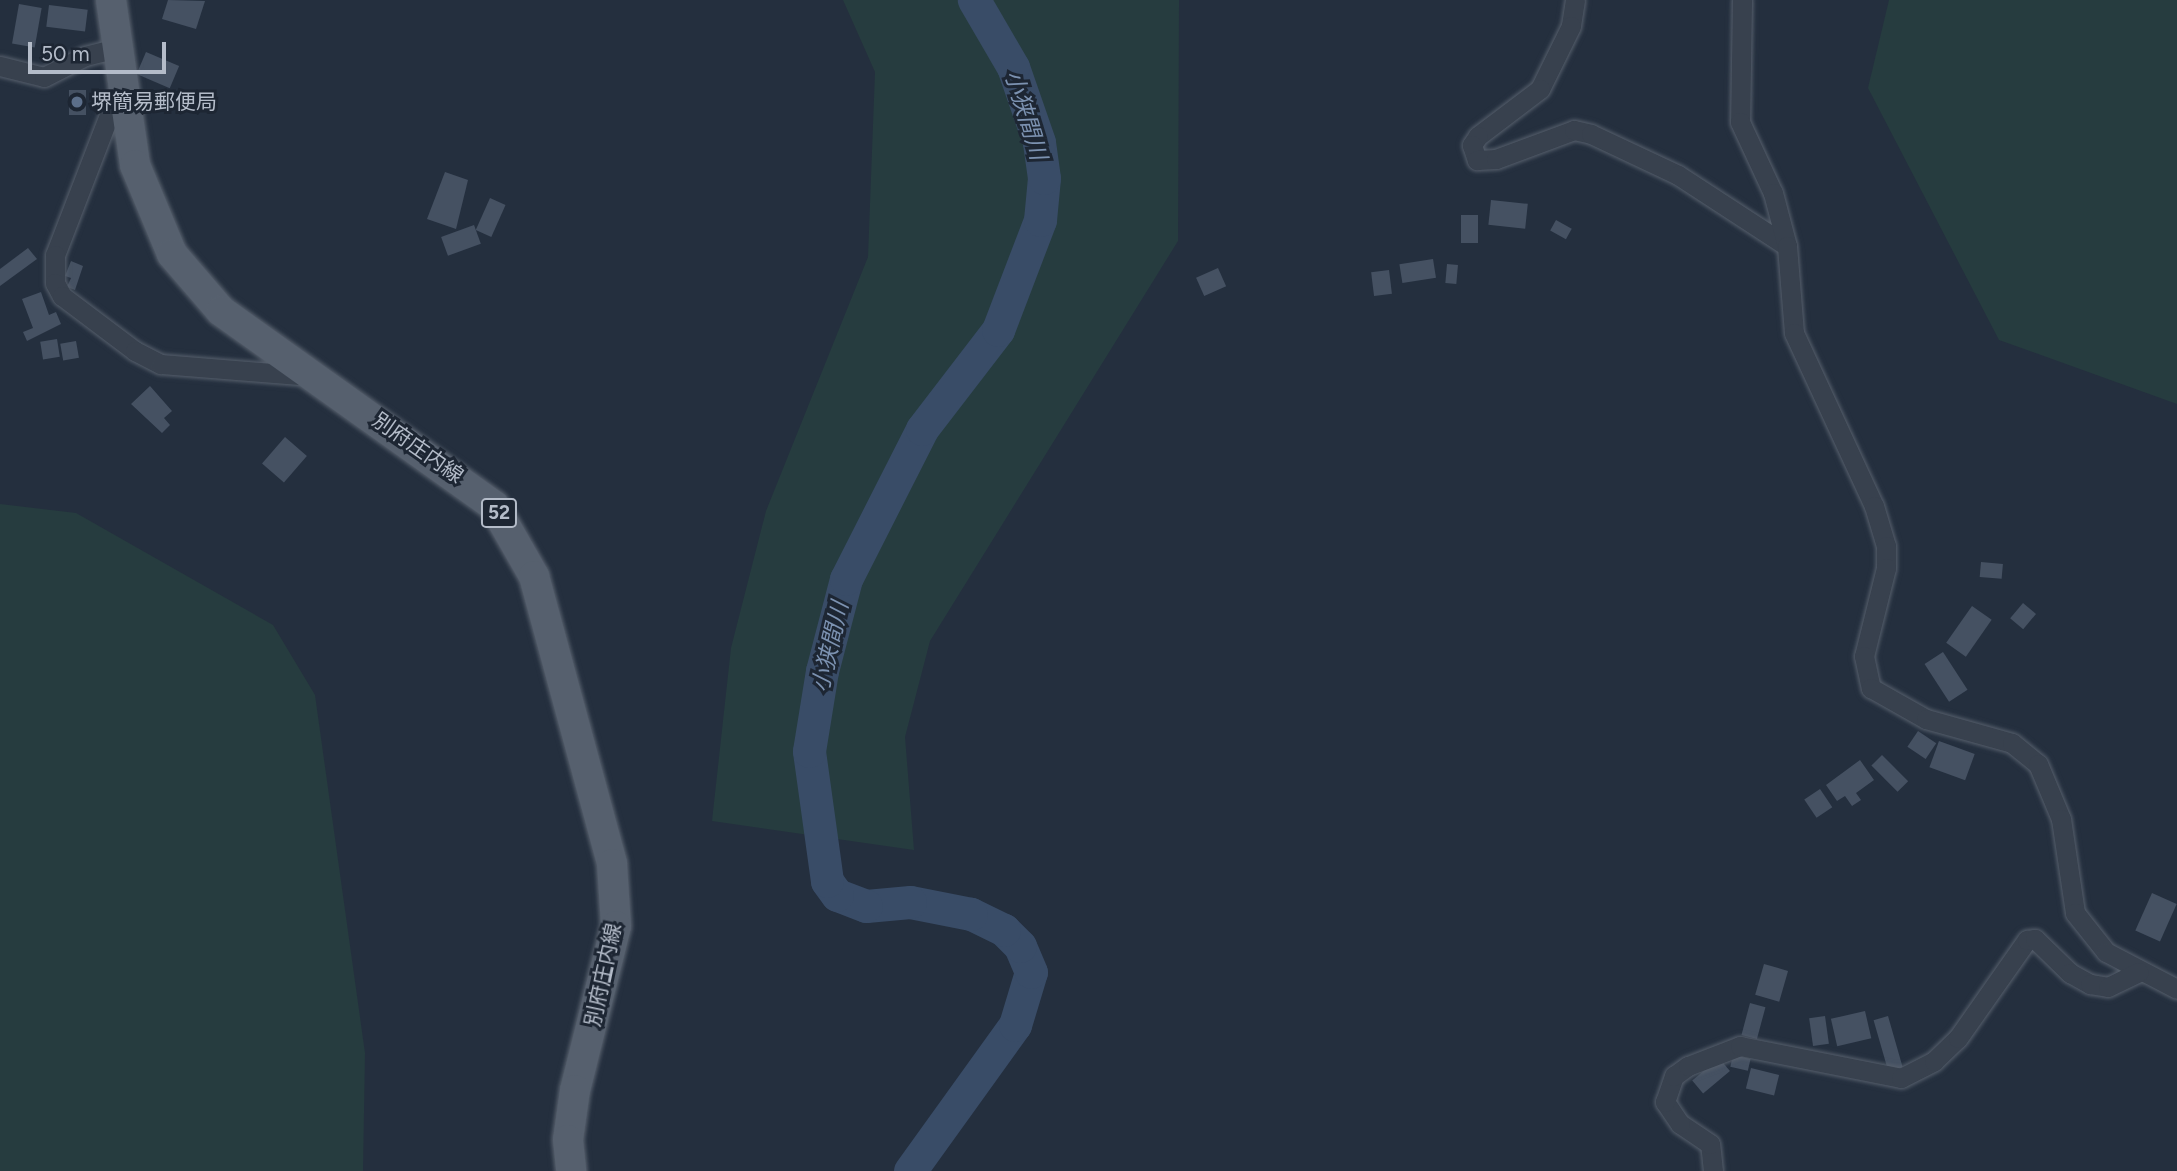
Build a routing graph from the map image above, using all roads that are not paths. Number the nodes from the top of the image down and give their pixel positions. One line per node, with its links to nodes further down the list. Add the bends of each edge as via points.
1 (111, 0): 4 (main road, 別府庄内線 / 52)
2 (1575, 0): 7 (street, via 1571,26 1539,89 1478,136 1472,145 1477,160 1496,159 1565,132 1591,134 1678,175)
3 (1742, 0): 7 (street, via 1740,121 1773,193)
4 (117, 48): 5 (street, via 85,55 44,77); 6 (main road, 別府庄内線 / 52)
5 (0, 66)
6 (121, 84): 8 (main road, 別府庄内線 / 52, via 135,165 154,222 172,254 221,311); 8 (street, via 55,256 55,282 62,296 135,351 161,364)
7 (1787, 246): 9 (street, via 1800,356 1874,506 1886,546 1886,568 1864,656 1871,688 1926,719 2012,743 2038,764 2061,819 2075,912 2106,951)
8 (311, 376): 11 (main road, 別府庄内線 / 52, via 494,506 534,576 612,864 616,926 575,1090 568,1140)
9 (2139, 972): 10 (street); 12 (street, via 2108,987 2090,984 2070,973 2035,939 2027,940 1958,1038 1934,1061 1901,1078 1740,1046 1688,1066 1674,1076 1665,1102 1680,1124 1710,1144)
10 (2177, 989)
11 (570, 1171)
12 (1713, 1171)

